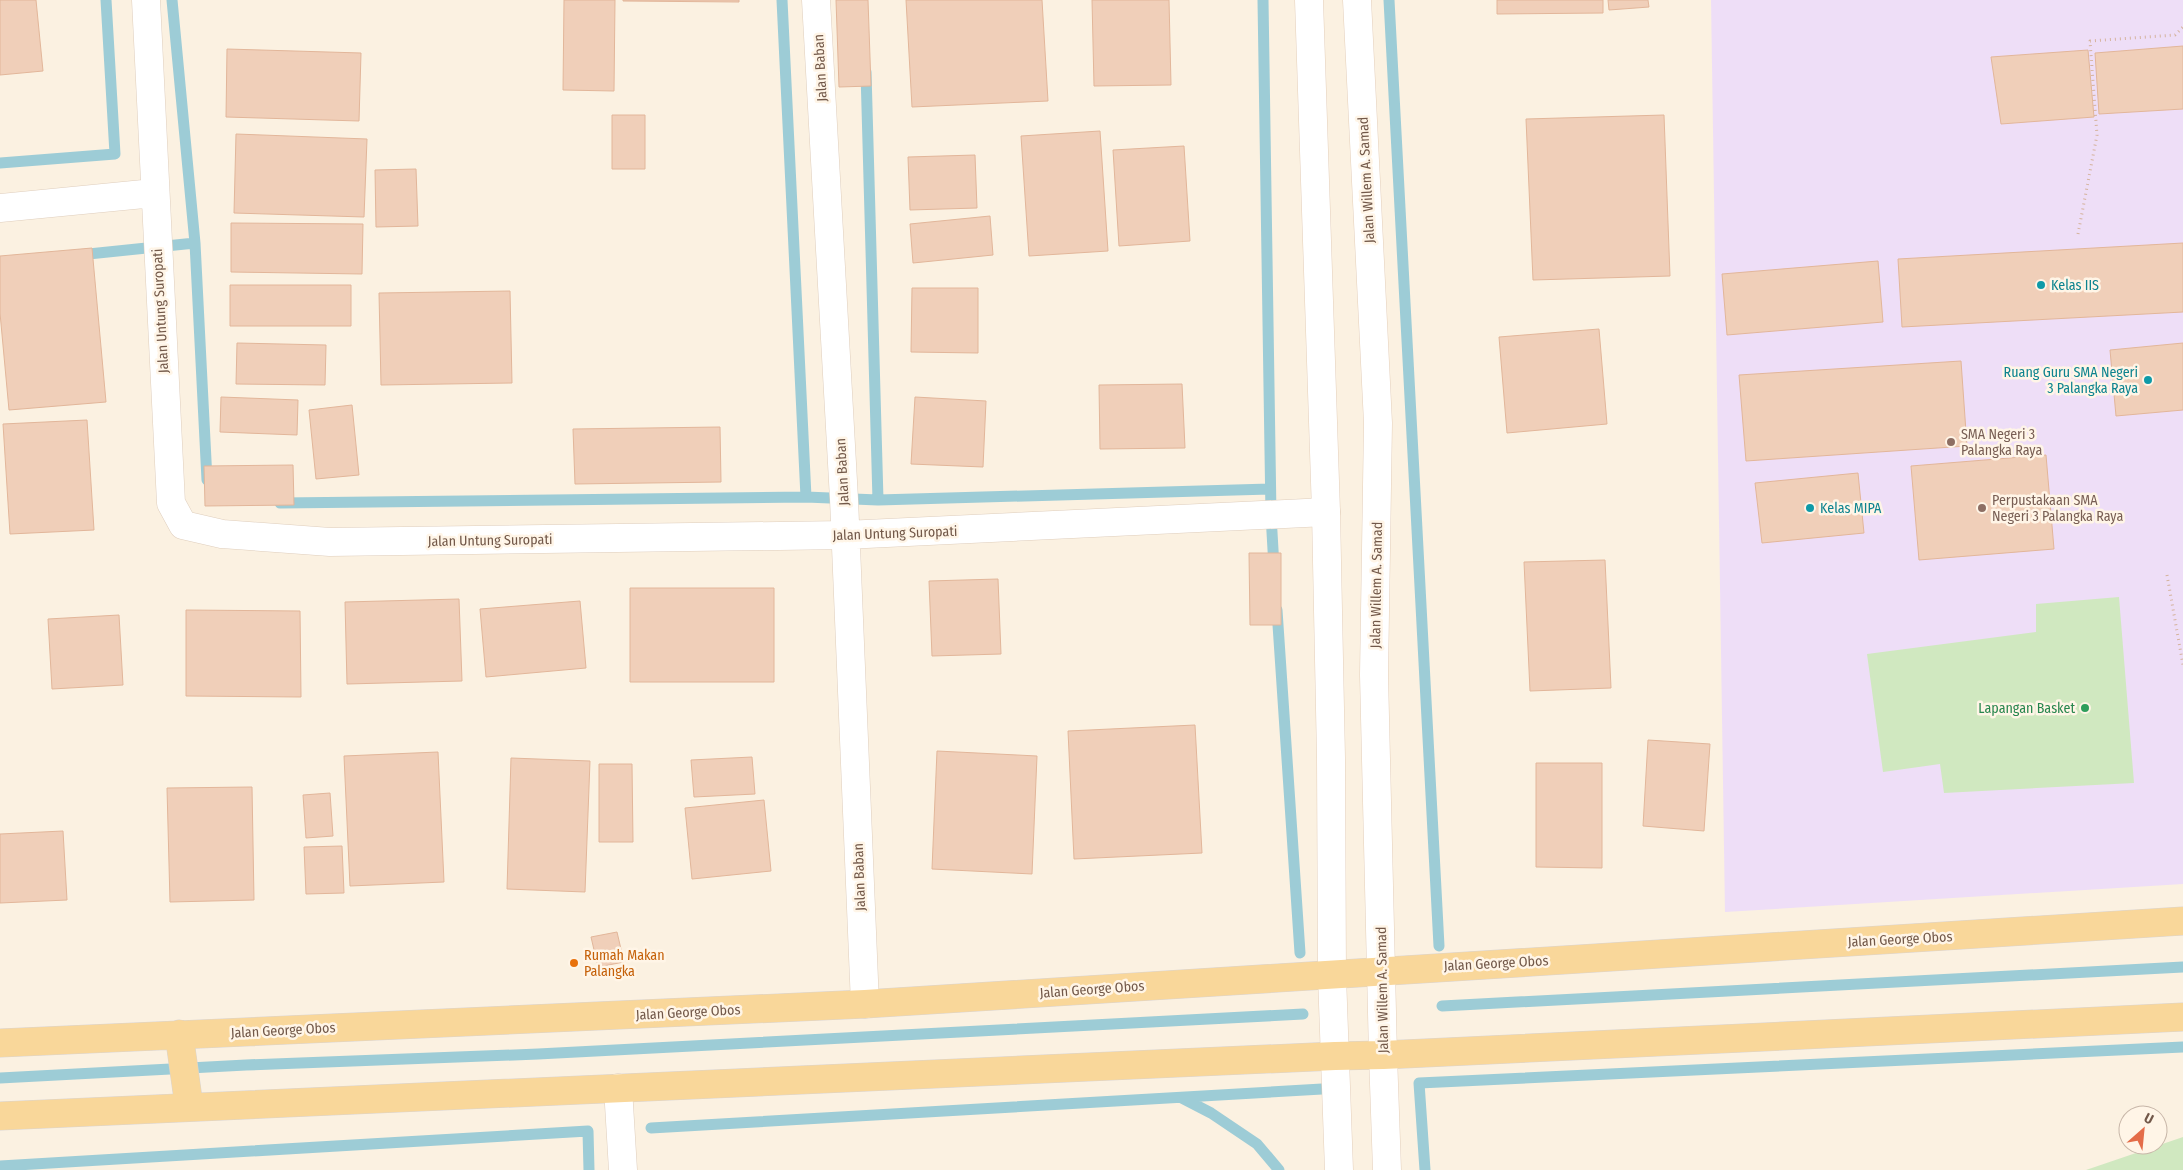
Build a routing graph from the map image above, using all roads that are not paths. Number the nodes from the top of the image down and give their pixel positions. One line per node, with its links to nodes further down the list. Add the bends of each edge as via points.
1 (146, 0): 5 (street, Jalan Untung Suropati)
2 (816, 0): 8 (street, Jalan Baban)
3 (1309, 0): 7 (street)
4 (1357, 0): 10 (street, Jalan Willem A. Samad, via 1378,423 1374,675)
5 (154, 193): 6 (street); 8 (street, Jalan Untung Suropati, via 171,503 183,525 222,534 330,542)
6 (0, 208)
7 (1326, 512): 8 (street, Jalan Untung Suropati); 11 (street)
8 (845, 535): 12 (street, Jalan Baban)
9 (2183, 921): 10 (main road, Jalan George Obos)
10 (1382, 970): 11 (main road, Jalan George Obos); 16 (street, Jalan Willem A. Samad)
11 (1332, 976): 12 (main road, Jalan George Obos); 17 (street)
12 (865, 1004): 14 (main road, Jalan George Obos)
13 (2183, 1017): 16 (main road)
14 (179, 1034): 15 (main road, Jalan George Obos); 19 (main road)
15 (0, 1043)
16 (1383, 1055): 17 (main road); 23 (street, Jalan Willem A. Samad)
17 (1335, 1056): 18 (main road); 22 (street)
18 (618, 1088): 19 (main road); 21 (street)
19 (189, 1106): 20 (main road)
20 (0, 1116)
21 (623, 1170)
22 (1339, 1170)
23 (1388, 1170)

